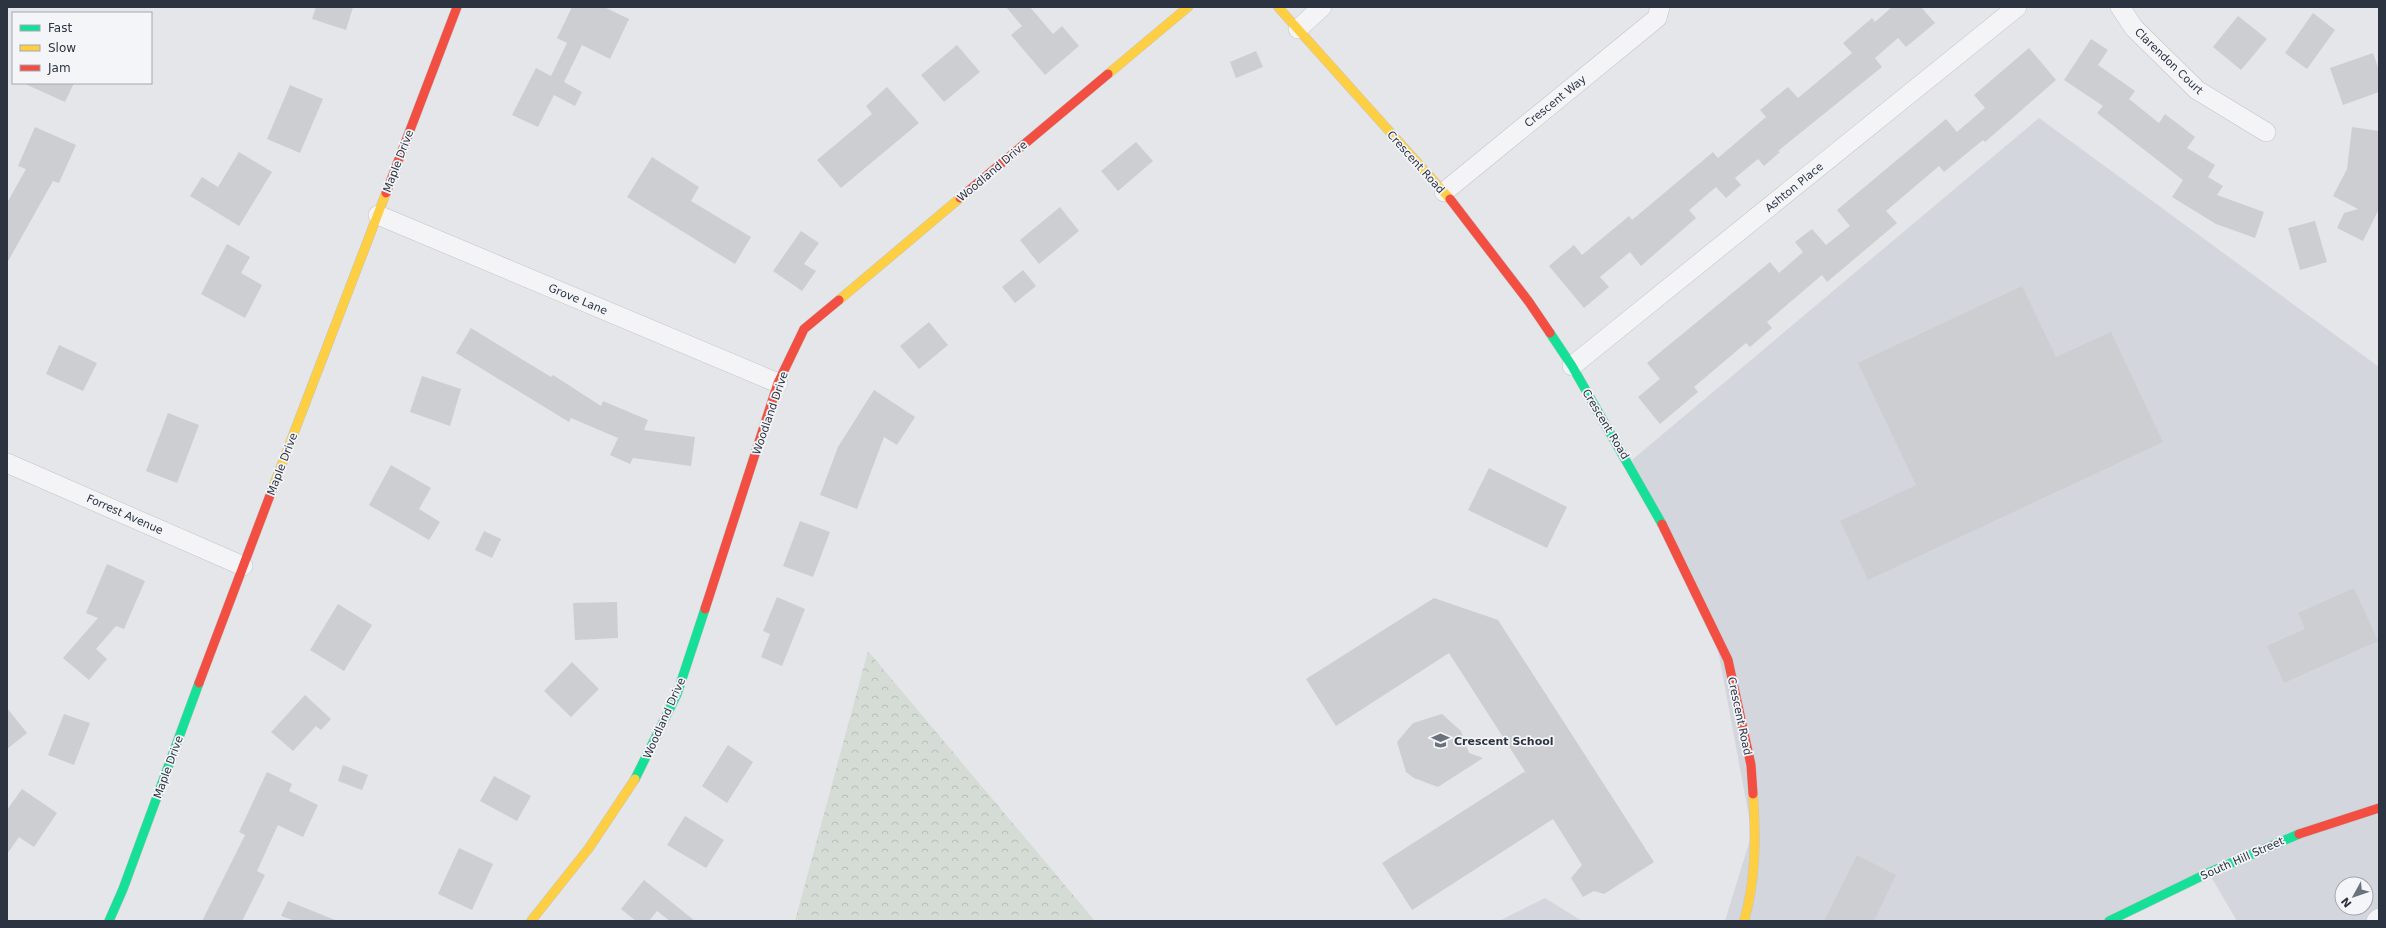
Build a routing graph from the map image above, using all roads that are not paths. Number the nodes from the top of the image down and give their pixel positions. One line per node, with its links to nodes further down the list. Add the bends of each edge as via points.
1 (457, 7): 11 (street, Maple Drive)
2 (1188, 7): 13 (street, Woodland Drive, via 804,329)
3 (1322, 7): 8 (street)
4 (1660, 7): 10 (street, Crescent Way, via 1657,18)
5 (2017, 7): 12 (street, Ashton Place)
6 (2120, 7): 9 (street, Clarendon Court, via 2134,28 2197,90)
7 (1282, 8): 8 (street, Crescent Road)
8 (1298, 29): 10 (street, Crescent Road)
9 (2266, 132)
10 (1444, 192): 12 (street, Crescent Road, via 1529,302)
11 (378, 216): 13 (street, Grove Lane); 15 (street, Maple Drive)
12 (1572, 366): 20 (street, Crescent Road, via 1652,503 1728,660 1751,765 1755,825 1752,893)
13 (778, 383): 19 (street, Woodland Drive, via 678,694 632,785 589,848)
14 (7, 463): 15 (street, Forrest Avenue)
15 (243, 566): 18 (street, Maple Drive)
16 (2379, 808): 21 (street, South Hill Street, via 2304,831 2264,847)
17 (2379, 918): 22 (street)
18 (109, 921)
19 (531, 921)
20 (1744, 921)
21 (2109, 921)
22 (2376, 921)

